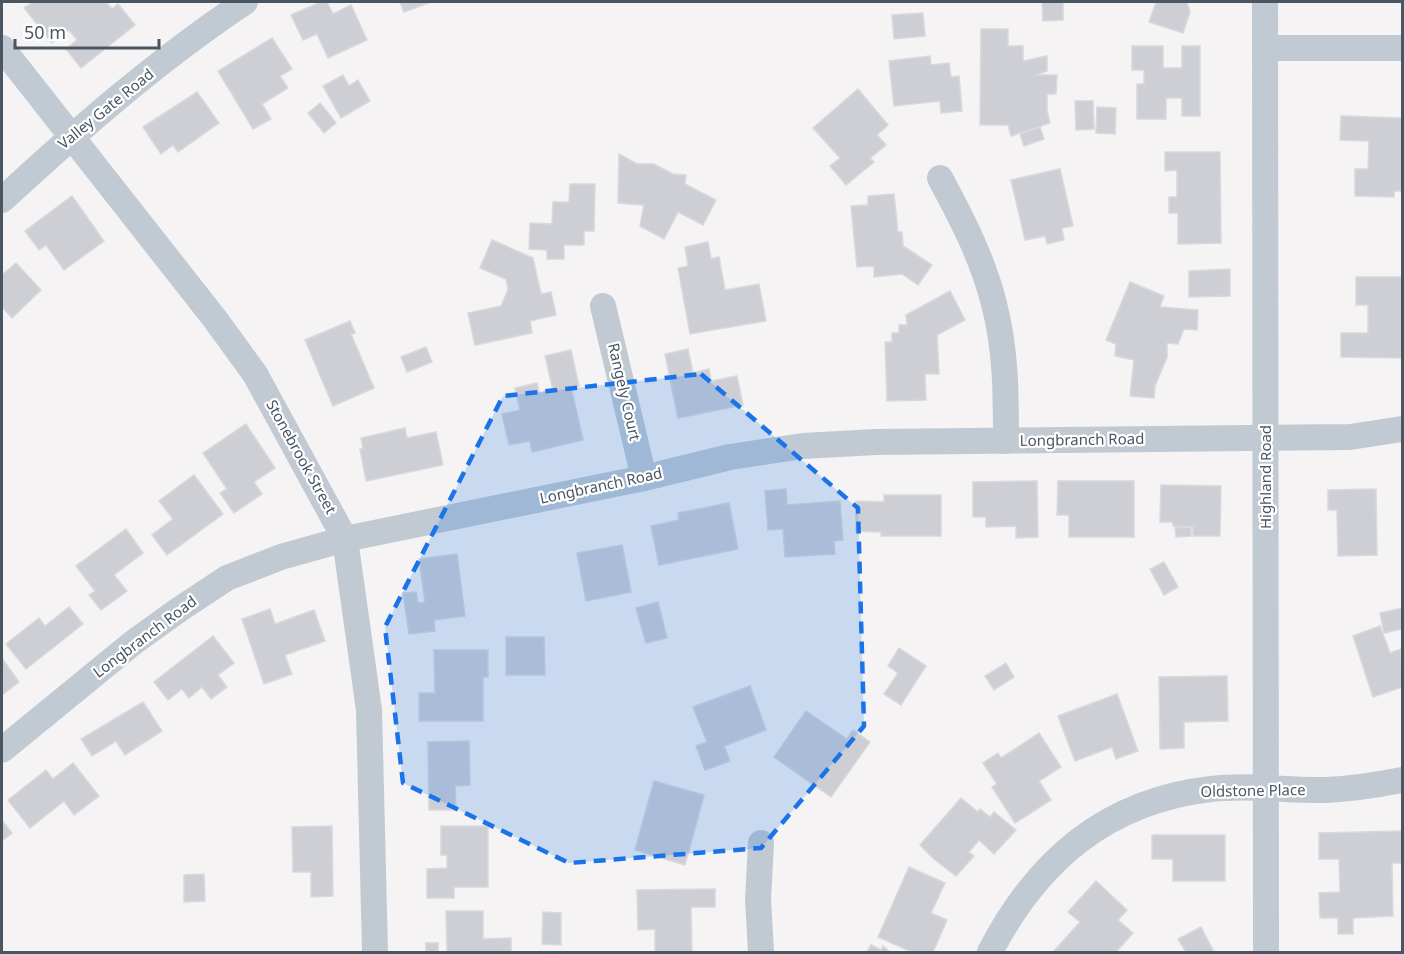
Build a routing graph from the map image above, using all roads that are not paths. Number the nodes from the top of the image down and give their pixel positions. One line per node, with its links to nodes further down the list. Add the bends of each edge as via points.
1 (245, 2): 6 (street, Valley Gate Road, via 201,32)
2 (1265, 2): 4 (street, Highland Road)
3 (2, 48): 6 (street, Stonebrook Street)
4 (1265, 48): 5 (street); 11 (street, Highland Road)
5 (1402, 48)
6 (71, 136): 8 (street, Valley Gate Road); 14 (street, Stonebrook Street, via 255,374)
7 (940, 178): 12 (street, via 971,237 994,304 1006,375)
8 (2, 200)
9 (603, 306): 13 (street, Rangely Court)
10 (1402, 429): 11 (street, Longbranch Road, via 1350,437)
11 (1266, 438): 12 (street, Longbranch Road); 17 (street, Highland Road)
12 (1006, 441): 13 (street, Longbranch Road, via 803,446 730,457)
13 (644, 478): 14 (street, Longbranch Road)
14 (345, 539): 15 (street, Longbranch Road, via 281,556 227,578 134,642); 19 (street, Stonebrook Street, via 369,710)
15 (2, 750)
16 (1402, 780): 17 (street, Oldstone Place, via 1326,790)
17 (1266, 788): 21 (street, Oldstone Place, via 1212,788 1157,799 1104,823 1057,857 1026,891); 22 (street, Highland Road)
18 (761, 843): 20 (street)
19 (375, 952)
20 (761, 952)
21 (990, 952)
22 (1266, 952)

